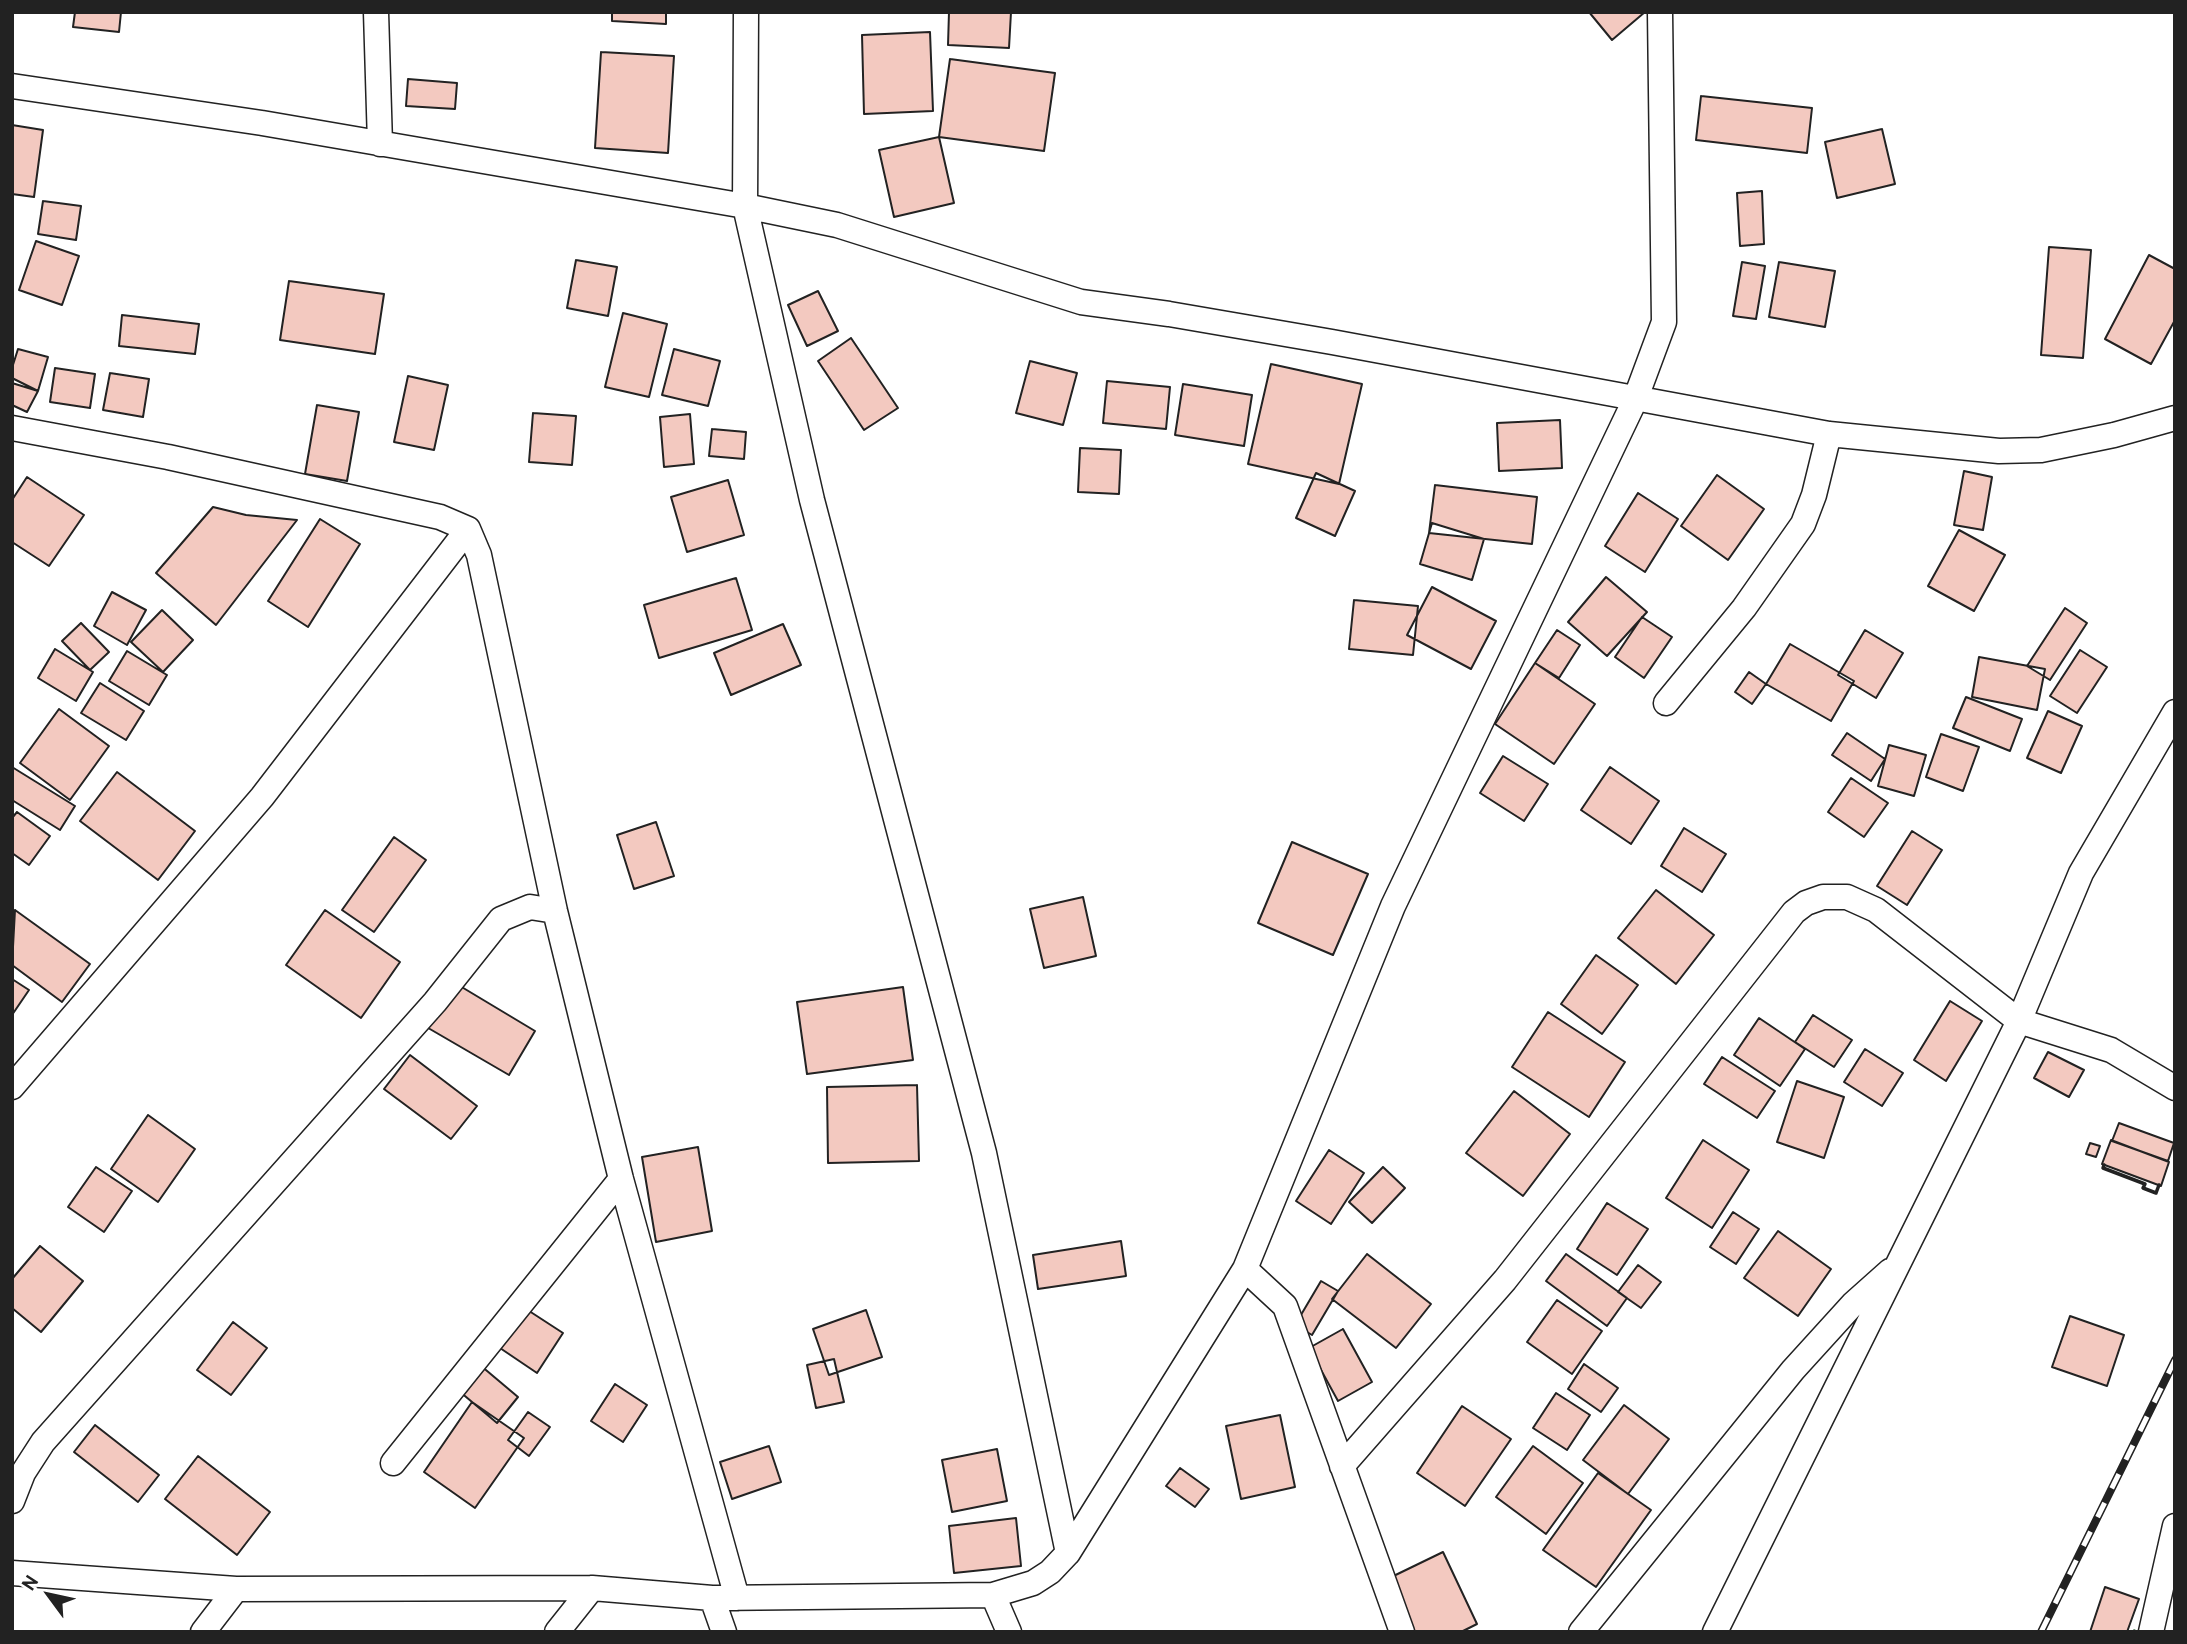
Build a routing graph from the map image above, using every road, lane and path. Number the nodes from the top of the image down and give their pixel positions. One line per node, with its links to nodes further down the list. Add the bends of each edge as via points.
1 (376, 12): 5 (street)
2 (746, 12): 6 (street)
3 (1660, 12): 7 (street, via 1664,322)
4 (12, 86): 5 (street)
5 (380, 144): 6 (street)
6 (745, 206): 7 (street, via 837,225 1081,302 1332,342); 25 (street, via 812,500 984,1153)
7 (1635, 401): 10 (street); 20 (street, via 1393,906)
8 (2175, 418): 10 (street, via 2041,450 1999,451)
9 (12, 428): 11 (street, via 440,517)
10 (1829, 434): 12 (street, via 1803,524 1744,608)
11 (468, 529): 14 (street, via 479,555); 16 (street, via 262,797)
12 (1666, 703)
13 (2175, 712): 15 (street, via 2081,873)
14 (555, 911): 18 (street); 23 (street, via 530,907 501,919 435,1002 43,1442)
15 (2019, 1021): 17 (street, via 2111,1050); 19 (street); 22 (street, via 1876,910 1847,897 1806,902 1505,1280)
16 (12, 1087)
17 (2175, 1088)
18 (621, 1179): 21 (street); 30 (street)
19 (1898, 1265): 36 (street, via 1853,1304 1793,1370); 37 (street)
20 (1245, 1269): 22 (street, via 1285,1306); 25 (street)
21 (393, 1463)
22 (1342, 1465): 35 (street)
23 (12, 1501)
24 (2175, 1526): 38 (street)
25 (1068, 1553): 29 (street, via 1033,1583)
26 (12, 1573): 28 (street)
27 (592, 1588): 28 (street); 30 (street); 32 (street)
28 (236, 1589): 31 (street)
29 (993, 1595): 30 (street); 34 (street)
30 (724, 1598): 33 (street)
31 (203, 1632)
32 (557, 1632)
33 (724, 1632)
34 (1009, 1632)
35 (1402, 1632)
36 (1581, 1632)
37 (1714, 1632)
38 (2151, 1632)

